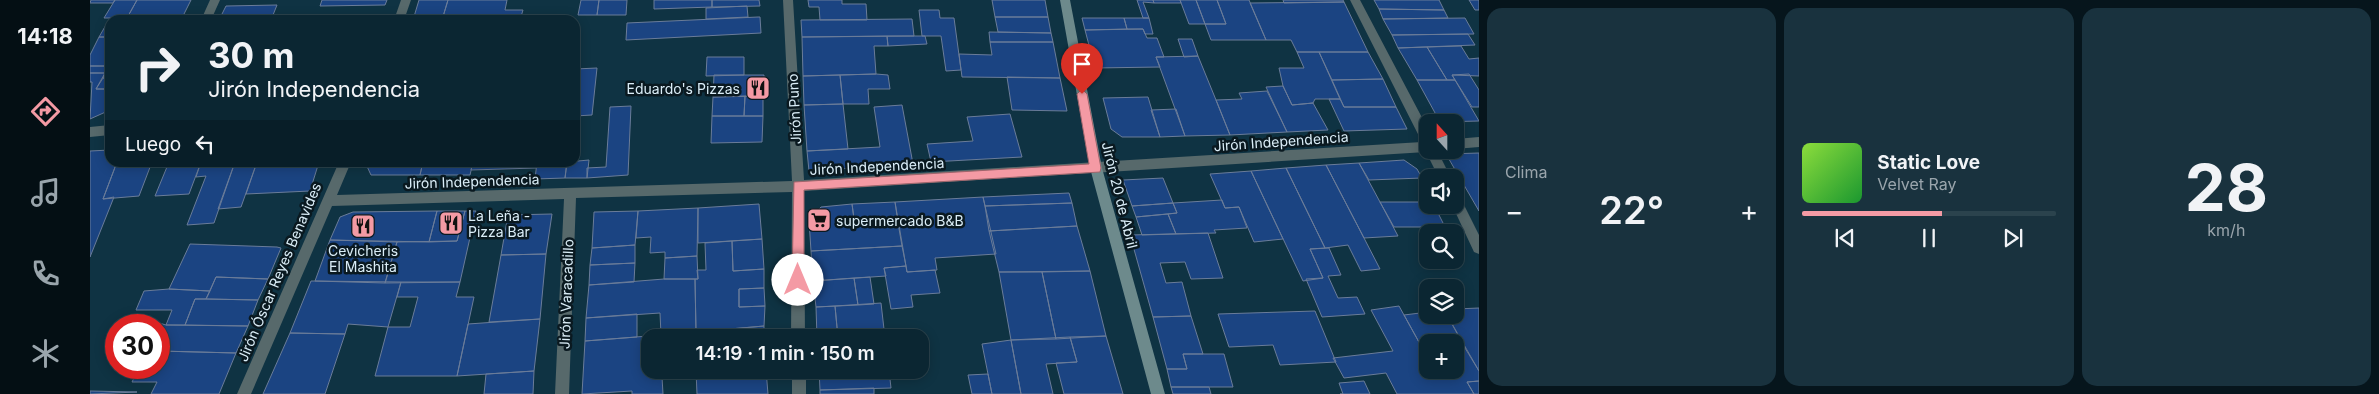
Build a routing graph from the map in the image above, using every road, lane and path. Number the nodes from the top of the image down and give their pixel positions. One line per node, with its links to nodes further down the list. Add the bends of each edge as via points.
1 (215, 0): 6 (street)
2 (406, 0): 7 (street)
3 (788, 0): 16 (street, Jirón Puno)
4 (1065, 0): 15 (street, Jirón 20 de Abril)
5 (1355, 0): 8 (street)
6 (208, 15)
7 (401, 15)
8 (1419, 124)
9 (105, 130): 10 (street)
10 (90, 132)
11 (1479, 142): 12 (street)
12 (1464, 143)
13 (1419, 148): 15 (street, Jirón Independencia)
14 (343, 167): 18 (street, Jirón Óscar Reyes Benavides)
15 (1096, 168): 16 (street, Jirón Independencia); 26 (street, Jirón 20 de Abril)
16 (798, 186): 17 (street, Jirón Independencia); 21 (street, Jirón Puno)
17 (570, 193): 18 (street, Jirón Independencia); 24 (street, Jirón Varacadillo)
18 (327, 201): 23 (street, Jirón Óscar Reyes Benavides)
19 (1463, 214): 20 (street)
20 (1479, 248)
21 (798, 329)
22 (799, 379): 25 (street)
23 (244, 394)
24 (562, 394)
25 (799, 394)
26 (1158, 394)

